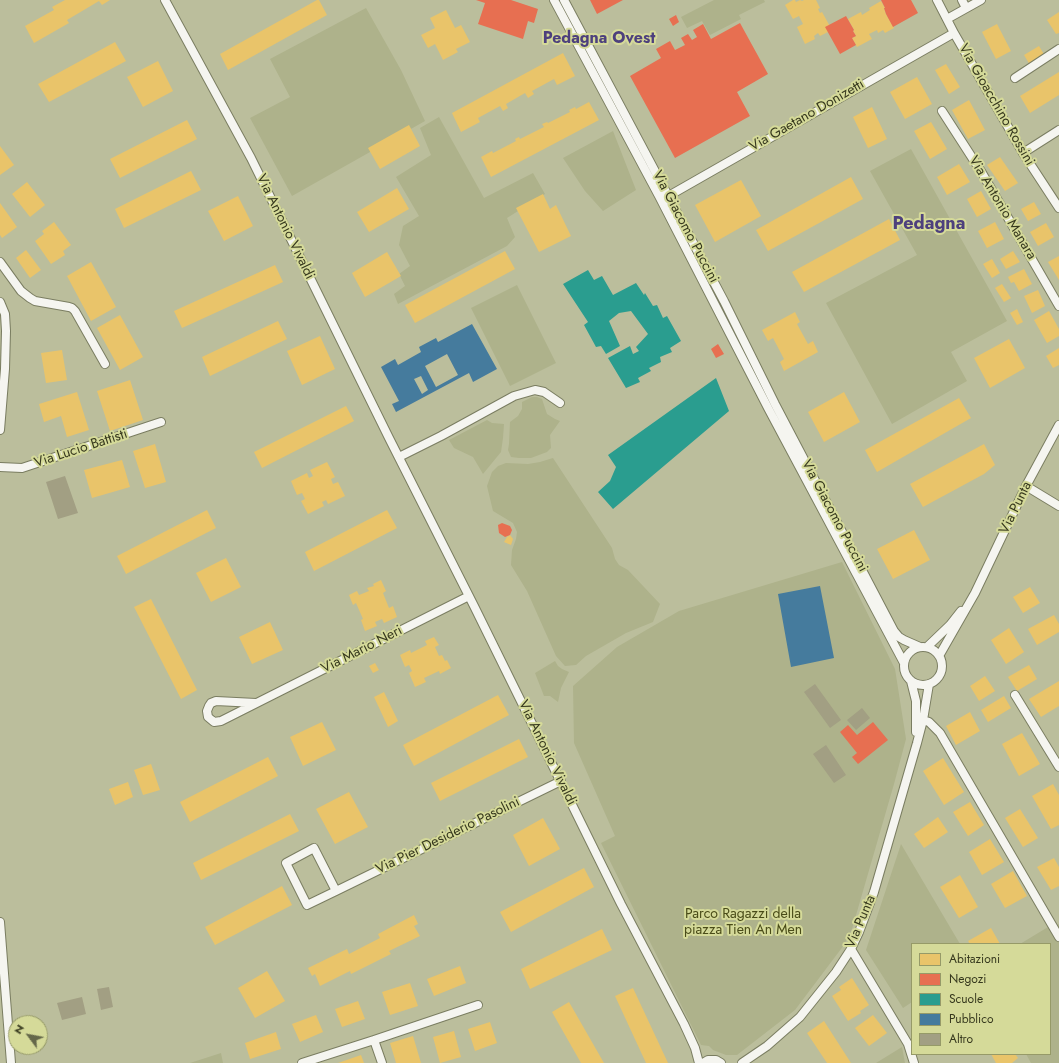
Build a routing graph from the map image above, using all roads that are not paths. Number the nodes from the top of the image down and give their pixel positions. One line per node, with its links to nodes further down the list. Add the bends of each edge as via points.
1 (165, 0): 30 (street, Via Antonio Vivaldi, via 252,158)
2 (554, 0): 11 (street, Via Giacomo Puccini)
3 (564, 0): 9 (street, Via Giacomo Puccini)
4 (937, 0): 8 (street, Via Gioacchino Rossini)
5 (962, 0): 7 (street)
6 (981, 0): 7 (street)
7 (966, 8): 8 (street)
8 (947, 19): 10 (street, Via Gioacchino Rossini)
9 (580, 30): 11 (street); 13 (street, Via Giacomo Puccini)
10 (954, 32): 17 (street, Via Gioacchino Rossini); 18 (street, Via Gaetano Donizetti)
11 (572, 34): 13 (street, Via Giacomo Puccini)
12 (1059, 49): 14 (street)
13 (587, 53): 18 (street, Via Giacomo Puccini); 19 (street, Via Giacomo Puccini)
14 (1015, 78)
15 (942, 111): 23 (street, Via Antonio Manara, via 982,173)
16 (1059, 130): 17 (street)
17 (1023, 153): 20 (street, Via Gioacchino Rossini)
18 (669, 196): 19 (street, Via Gaetano Donizetti); 26 (street, Via Giacomo Puccini, via 724,301)
19 (661, 200): 26 (street, Via Giacomo Puccini)
20 (1059, 208)
21 (0, 262): 24 (street, via 21,291 30,298 72,308)
22 (0, 302): 29 (street, via 5,314 6,331)
23 (1059, 306)
24 (105, 364)
25 (560, 403): 30 (street, via 544,392 535,390 514,396)
26 (772, 406): 36 (street, Via Giacomo Puccini)
27 (161, 422): 31 (street, Via Lucio Battisti, via 22,468)
28 (1059, 424): 32 (street, Via Punta)
29 (0, 430)
30 (399, 457): 35 (street, Via Antonio Vivaldi)
31 (0, 467)
32 (1026, 486): 33 (street); 34 (street, Via Punta)
33 (1059, 506)
34 (975, 593): 37 (street, Via Punta, via 950,625); 38 (street, Via Punta)
35 (469, 596): 43 (street, Via Mario Neri); 47 (street, Via Antonio Vivaldi)
36 (876, 604): 37 (street, Via Giacomo Puccini, via 899,637); 39 (street, Via Giacomo Puccini)
37 (924, 647): 38 (street, Via Giacomo Puccini, via 932,649); 39 (street, via 914,648 909,652)
38 (939, 656): 41 (street, via 942,661 941,673)
39 (904, 664): 40 (street, Via Giacomo Puccini, via 905,673)
40 (911, 681): 41 (street, via 920,685); 45 (street, Via Punta, via 916,701)
41 (929, 684): 44 (street, Via Punta)
42 (1015, 695): 46 (street)
43 (256, 703): 43 (street, Via Mario Neri, via 216,701 209,706 208,717 214,722 221,721)
44 (923, 720): 45 (street, Via Punta); 50 (street, via 929,722 940,733)
45 (917, 743): 51 (street, Via Punta, via 874,892)
46 (1059, 767)
47 (561, 781): 48 (street, Via Pier Desiderio Pasolini); 54 (street, Via Antonio Vivaldi)
48 (336, 891): 48 (street, Via Pier Desiderio Pasolini, via 314,848 286,863 307,905)
49 (0, 922): 57 (street)
50 (1059, 937)
51 (851, 949): 55 (street, via 908,1044); 62 (street, Via Punta, via 800,1017 767,1046)
52 (478, 1005): 53 (street)
53 (374, 1040): 58 (street); 59 (street)
54 (695, 1048): 56 (street, Via Antonio Vivaldi); 60 (street, Via Antonio Vivaldi)
55 (911, 1054)
56 (705, 1062): 61 (street, via 716,1060)
57 (11, 1063)
58 (302, 1063)
59 (382, 1063)
60 (699, 1063)
61 (721, 1063)
62 (742, 1063)

